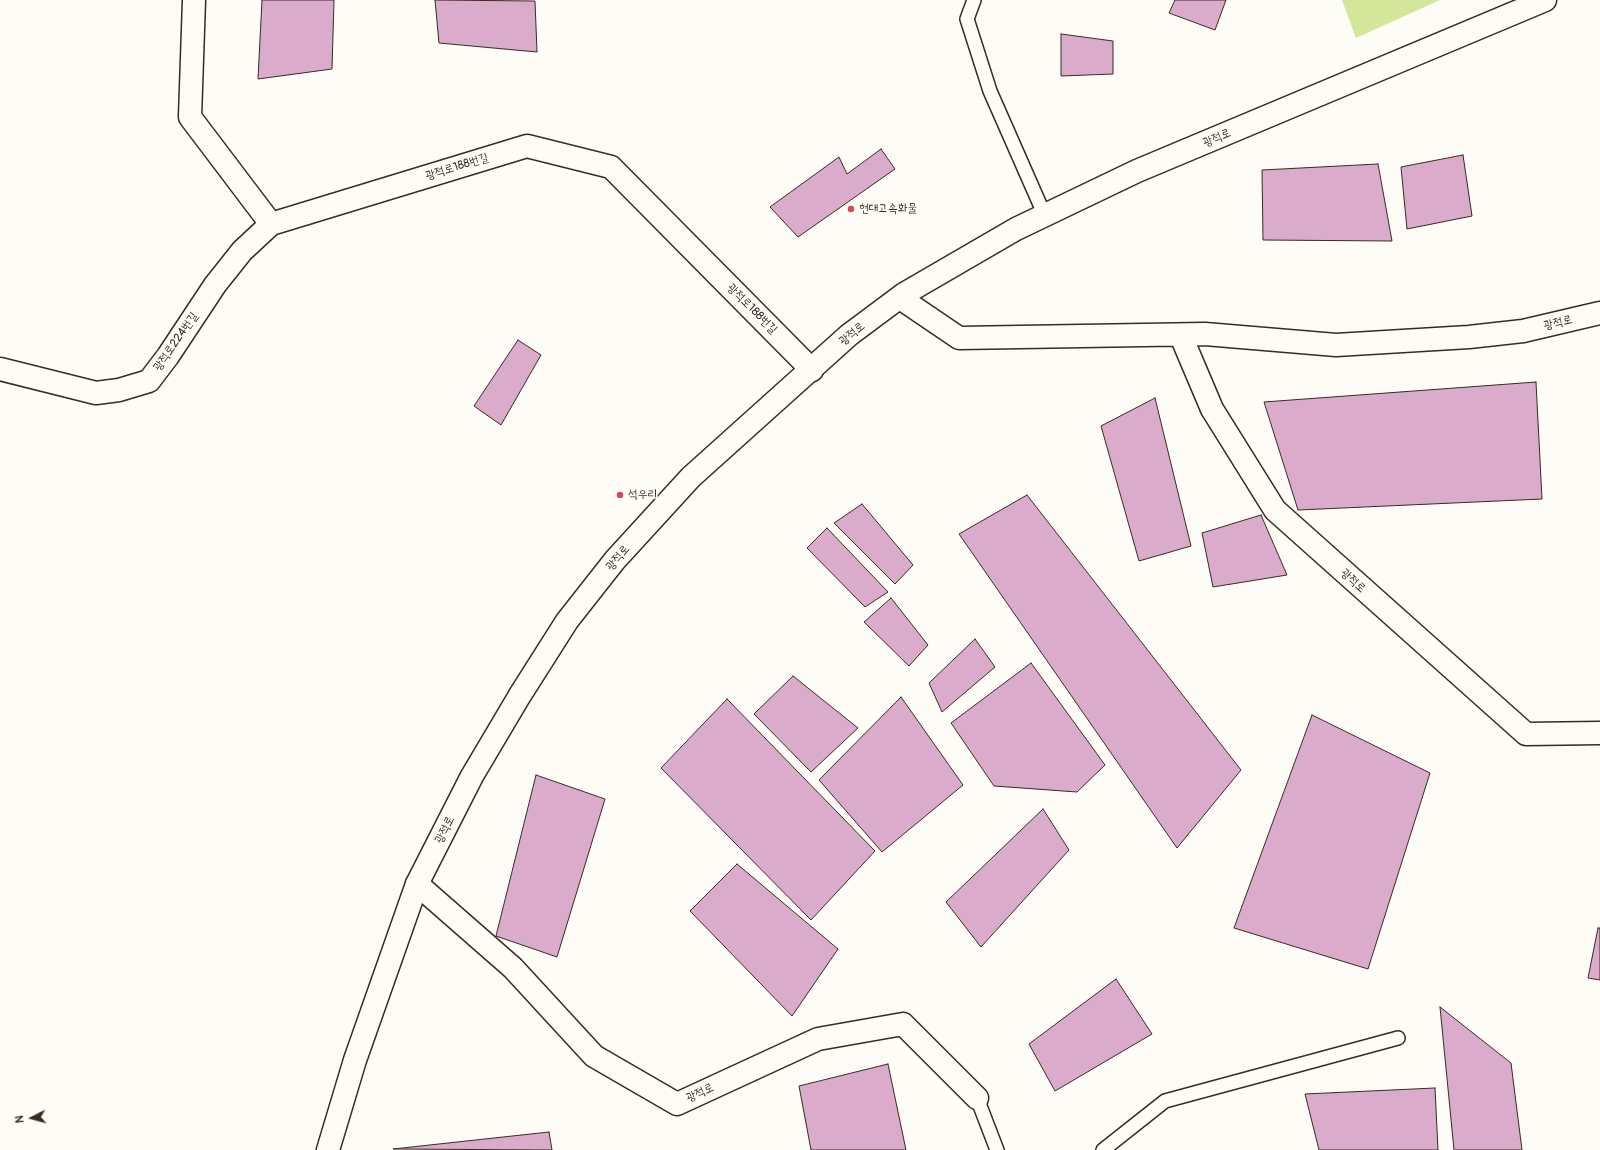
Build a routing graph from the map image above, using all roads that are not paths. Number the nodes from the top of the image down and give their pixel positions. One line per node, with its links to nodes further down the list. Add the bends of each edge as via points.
1 (194, 0): 5 (street, via 190,117)
2 (974, 0): 4 (lane, via 967,19 990,91)
3 (1545, 0): 4 (street, 광적로, via 1137,171)
4 (1045, 216): 6 (street, 광적로, via 1016,229)
5 (271, 224): 9 (street, 광적로224번길, via 242,251 215,285 149,380 120,390 96,392); 10 (street, 광적로188번길, via 527,146 612,166)
6 (900, 298): 8 (street, 광적로, via 959,338); 10 (street, 광적로, via 849,336)
7 (1600, 313): 8 (street, 광적로, via 1515,332 1336,345 1205,334)
8 (1181, 336): 11 (street, 광적로, via 1212,409 1275,510 1526,734)
9 (0, 369)
10 (812, 370): 12 (street, 광적로, via 691,477 615,560 567,621 472,776)
11 (1600, 733)
12 (418, 884): 14 (street, 광적로, via 513,968 594,1056 676,1104 818,1039 902,1024); 15 (street, 광적로, via 355,1060)
13 (1398, 1038): 17 (lane, via 1165,1101)
14 (977, 1098): 16 (lane)
15 (328, 1150)
16 (997, 1150)
17 (1103, 1150)

